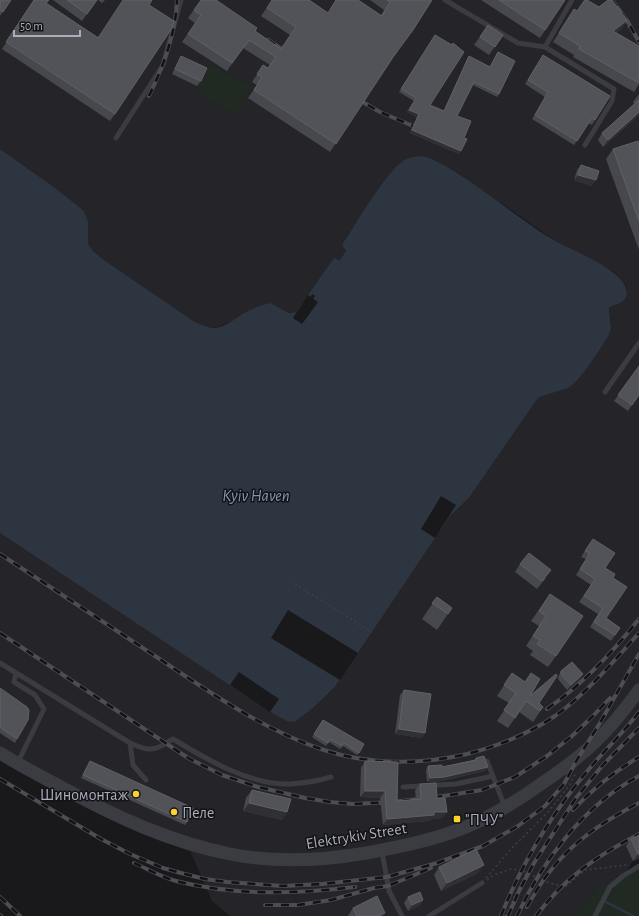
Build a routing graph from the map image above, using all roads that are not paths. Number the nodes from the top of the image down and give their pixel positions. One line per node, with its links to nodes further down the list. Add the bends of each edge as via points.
1 (181, 0): 5 (lane, via 163,65)
2 (445, 0): 4 (lane, via 518,43)
3 (572, 0): 4 (lane)
4 (545, 47): 6 (lane, via 614,89 612,102)
5 (116, 138)
6 (585, 145)
7 (639, 343): 8 (lane)
8 (605, 392)
9 (0, 663): 10 (lane)
10 (16, 674): 12 (lane); 15 (lane, via 14,682 35,695 44,709)
11 (639, 690): 20 (street, Elektrykiv Street, via 595,743 559,772)
12 (130, 743): 17 (lane, via 147,750 173,739 224,768 265,781 290,784 314,782); 18 (lane, via 133,765)
13 (0, 753): 15 (street, Elektrykiv Street)
14 (487, 761): 16 (lane)
15 (17, 764): 21 (street, Elektrykiv Street, via 105,811 187,844 265,859 336,858)
16 (493, 776): 19 (lane, via 456,784); 20 (lane)
17 (331, 777)
18 (146, 780)
19 (403, 787)
20 (505, 808): 21 (street, Elektrykiv Street, via 451,833)
21 (382, 850): 25 (lane, via 389,891)
22 (639, 866): 24 (lane, via 610,888)
23 (482, 883): 26 (lane)
24 (595, 915)
25 (402, 916)
26 (429, 916)

